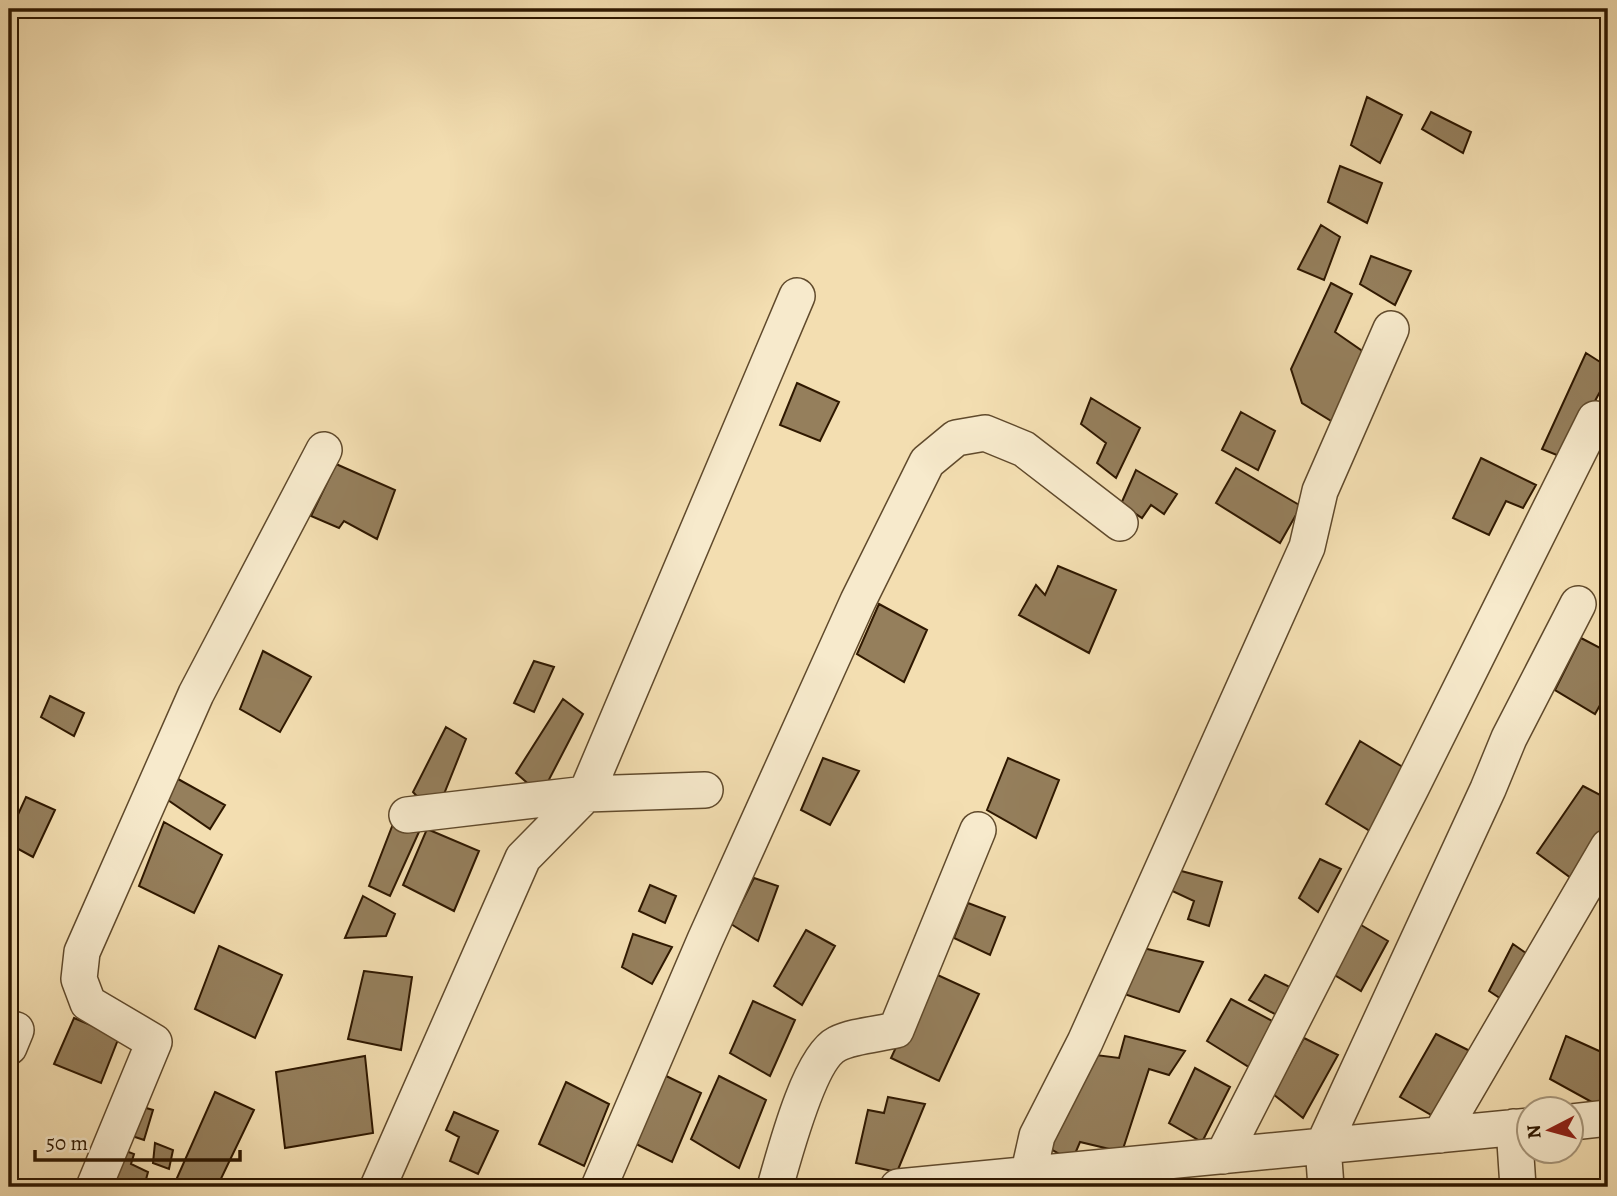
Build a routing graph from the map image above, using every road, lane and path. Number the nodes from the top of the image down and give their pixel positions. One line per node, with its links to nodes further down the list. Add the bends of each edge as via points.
1 (797, 296): 8 (street)
2 (1391, 329): 20 (street, via 1320,491 1307,547 1086,1042 1037,1136)
3 (1595, 419): 17 (street)
4 (324, 450): 21 (street, via 196,694 82,952 79,979 88,1003 154,1042)
5 (1120, 523): 23 (street, via 1024,449 985,433 956,438 927,462 847,626)
6 (1578, 604): 16 (street, via 1509,738)
7 (705, 790): 8 (street)
8 (586, 794): 9 (street); 22 (street, via 523,858)
9 (407, 815)
10 (978, 830): 24 (street, via 896,1030 838,1043 822,1055 794,1123)
11 (1608, 847): 15 (street)
12 (1608, 1118): 13 (street)
13 (1586, 1120)
14 (1516, 1128): 15 (street)
15 (1440, 1135): 16 (street)
16 (1323, 1146): 17 (street); 26 (street)
17 (1223, 1156): 19 (street)
18 (1520, 1164): 27 (street)
19 (1149, 1175): 20 (street)
20 (1028, 1176): 25 (street)
21 (94, 1187)
22 (378, 1187)
23 (599, 1187)
24 (775, 1187)
25 (898, 1187)
26 (1326, 1187)
27 (1518, 1187)

